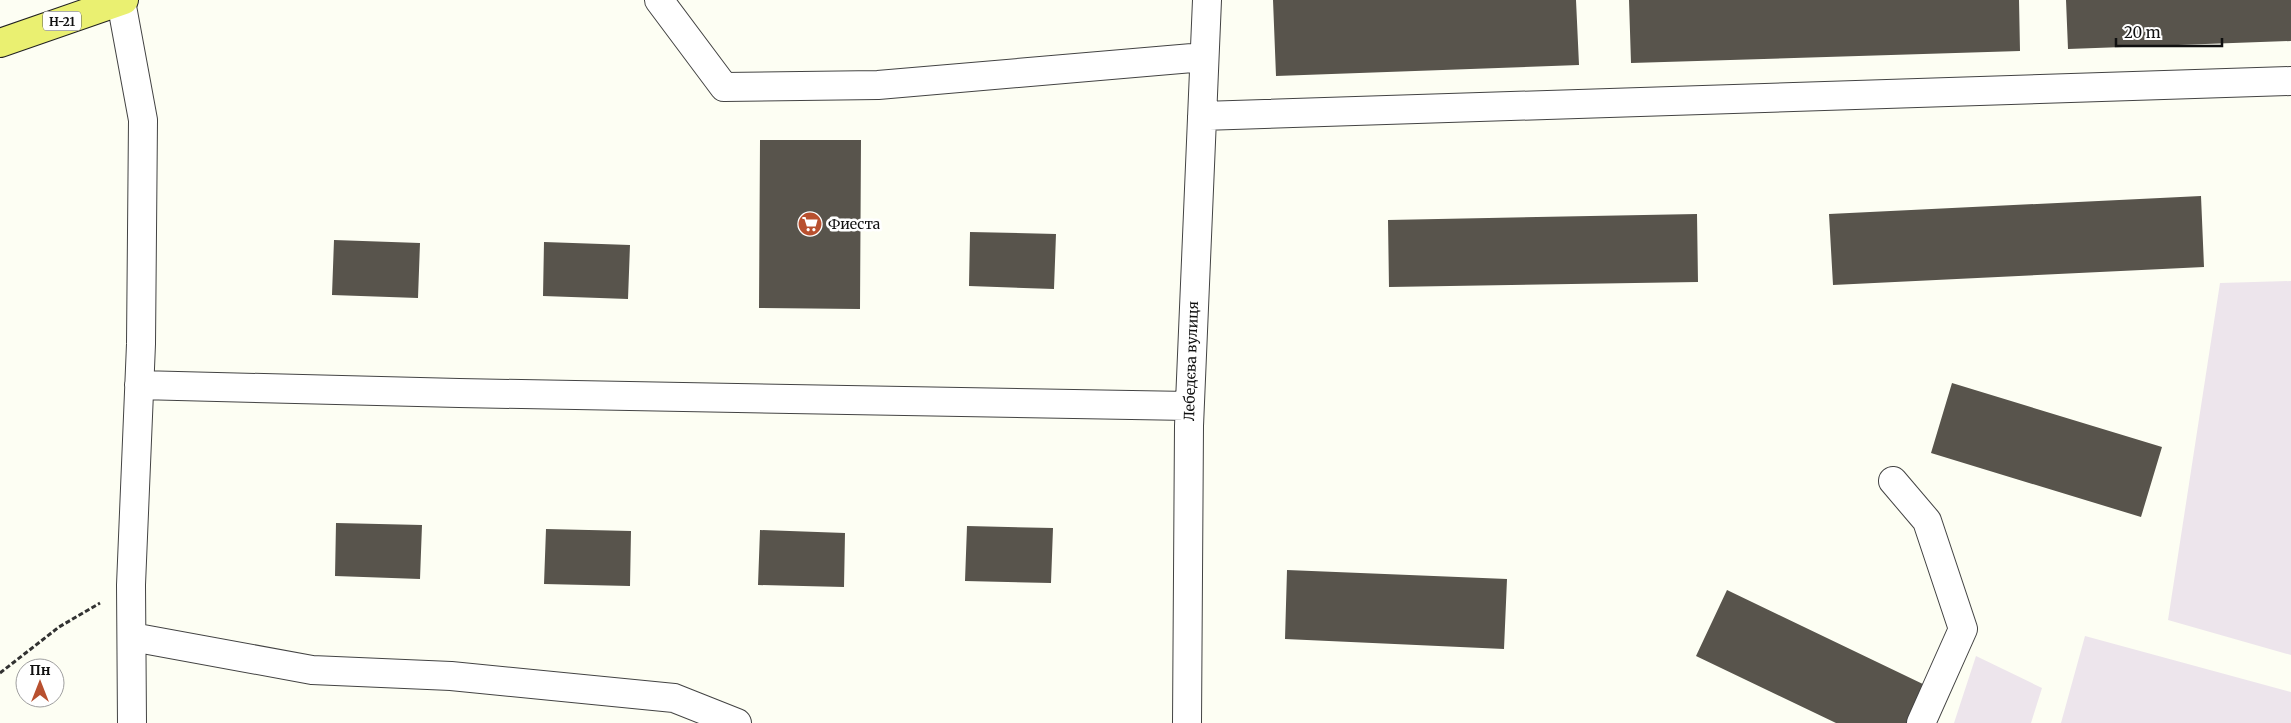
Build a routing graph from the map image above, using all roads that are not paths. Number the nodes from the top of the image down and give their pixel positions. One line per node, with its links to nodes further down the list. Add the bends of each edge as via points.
1 (123, 0): 4 (main road, Н-21); 8 (street, via 142,120)
2 (660, 0): 5 (street, via 724,87 878,85)
3 (1207, 0): 5 (street, Лебедєва вулиця)
4 (0, 43)
5 (1204, 57): 7 (street, Лебедєва вулиця)
6 (2291, 81): 7 (street)
7 (1202, 116): 9 (street, Лебедєва вулиця)
8 (139, 385): 9 (street); 11 (street)
9 (1189, 406): 14 (street, Лебедєва вулиця)
10 (1893, 481): 15 (street, via 1927,521 1963,629)
11 (132, 637): 12 (street); 13 (street, via 312,670 451,676 674,698)
12 (132, 723)
13 (737, 723)
14 (1187, 723)
15 (1921, 723)

